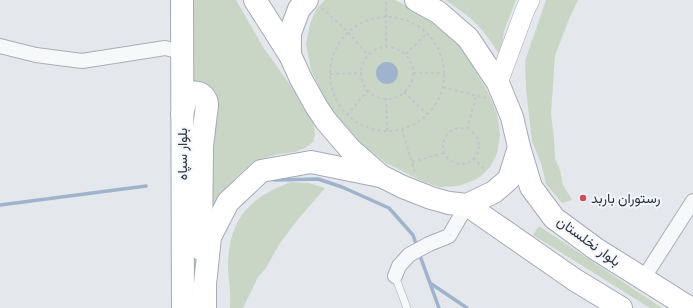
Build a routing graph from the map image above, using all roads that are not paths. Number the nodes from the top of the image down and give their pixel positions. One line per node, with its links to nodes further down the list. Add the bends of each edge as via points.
1 (182, 0): 7 (main road, بلوار سپاه)
2 (254, 0): 8 (main road)
3 (416, 0): 9 (main road, بلوار نخلستان, via 438,12 468,38)
4 (530, 0): 9 (main road)
5 (314, 3): 8 (main road, via 299,9 290,33)
6 (0, 46): 7 (street, via 82,60 165,48)
7 (182, 52): 10 (main road, بلوار سپاه)
8 (290, 55): 12 (main road, via 326,121 350,149)
9 (495, 91): 11 (main road, بلوار نخلستان, via 512,117)
10 (182, 116): 17 (main road, via 190,94 195,92 205,96 207,105 202,146 201,250); 18 (main road, بلوار سپاه)
11 (519, 147): 14 (main road, via 509,179 494,192); 16 (main road, بلوار نخلستان, via 531,188 554,218)
12 (381, 176): 14 (main road, via 431,198); 17 (main road, via 311,162 261,171 228,202 210,237)
13 (693, 202): 16 (street)
14 (468, 205): 15 (street, via 449,236 409,255 399,266); 21 (main road, via 575,280)
15 (395, 276): 20 (lane)
16 (643, 279): 22 (main road, بلوار نخلستان)
17 (205, 284): 19 (main road)
18 (183, 308)
19 (205, 308)
20 (407, 308)
21 (621, 308)
22 (690, 308)

